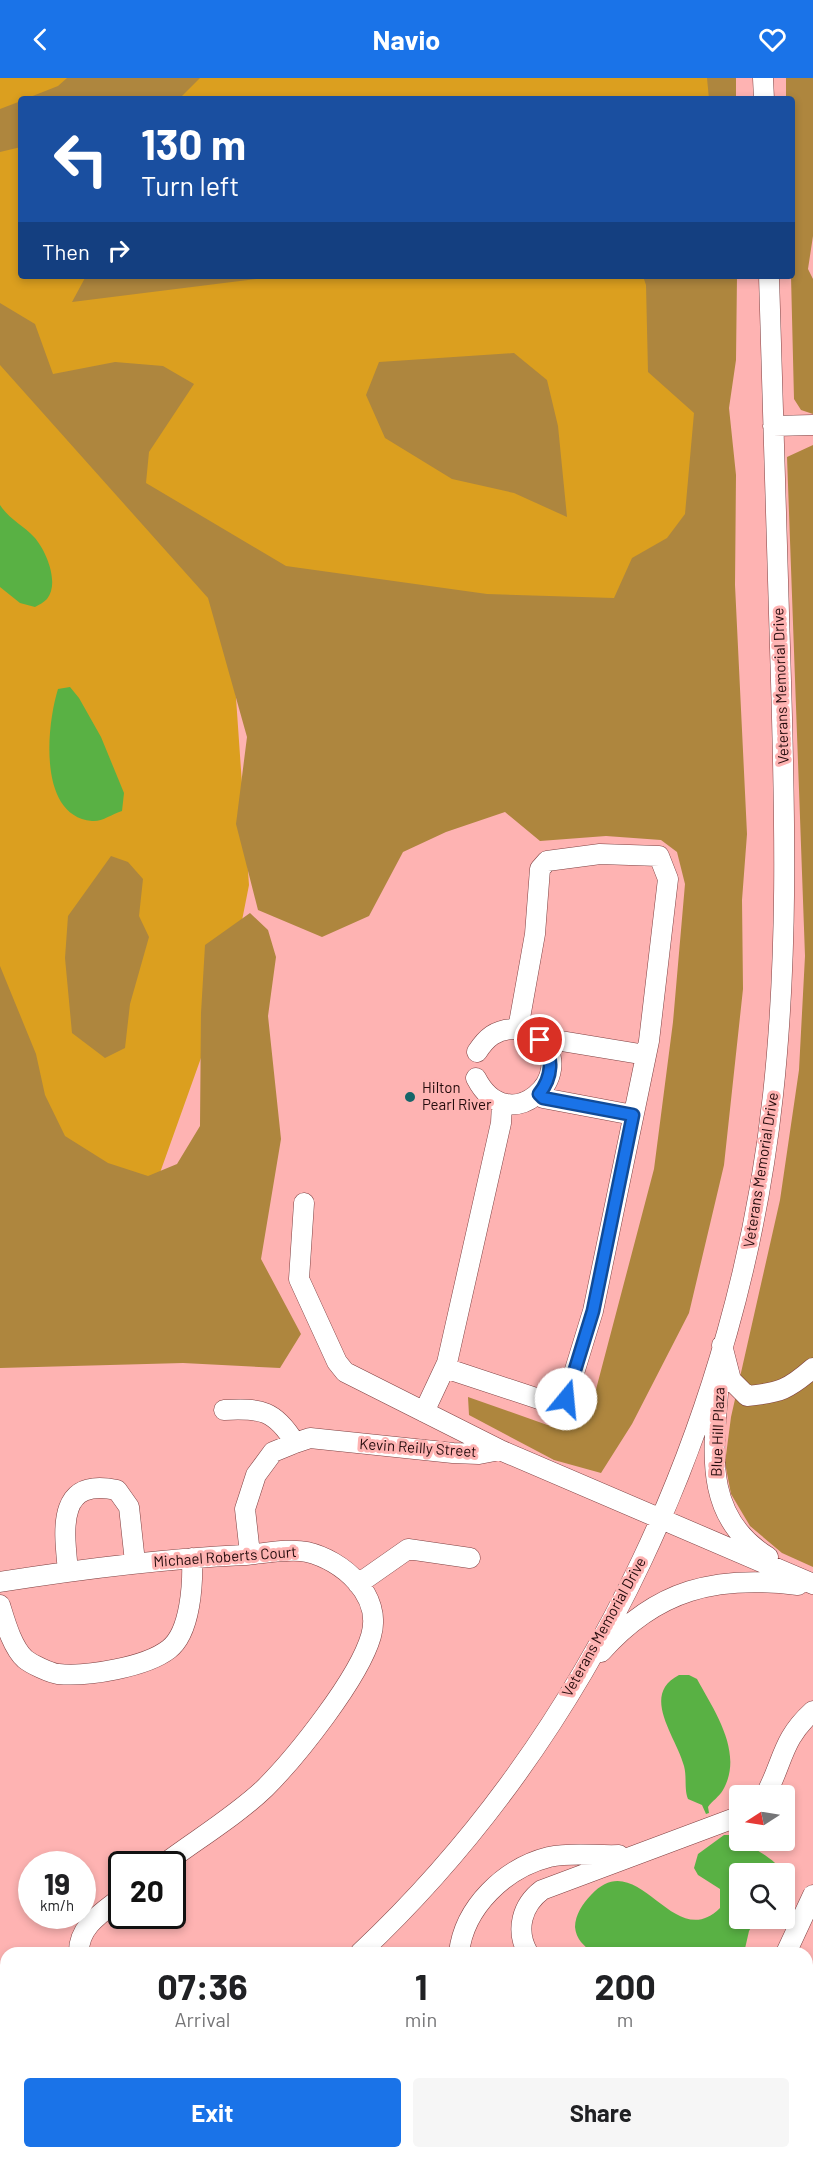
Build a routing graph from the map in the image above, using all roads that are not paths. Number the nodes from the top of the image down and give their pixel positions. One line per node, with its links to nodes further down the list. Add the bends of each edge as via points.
1 (763, 78): 2 (street)
2 (764, 96)
3 (769, 279): 5 (street, Veterans Memorial Drive)
4 (813, 425): 5 (street)
5 (773, 426): 15 (street, Veterans Memorial Drive, via 784,843 780,1012 758,1201 746,1263)
6 (518, 1029): 7 (street, via 530,1033); 8 (street, via 494,1033); 9 (street, via 535,934 540,869 547,861 600,854 659,856 668,879)
7 (546, 1047): 9 (street, via 555,1040); 11 (street, via 550,1075)
8 (477, 1052)
9 (646, 1055): 13 (street)
10 (476, 1078): 12 (street, via 490,1098)
11 (539, 1094): 12 (street, via 514,1105); 13 (street, via 543,1098)
12 (502, 1103): 16 (street, via 501,1123)
13 (633, 1115): 16 (street, via 593,1311 566,1399 554,1404)
14 (304, 1203): 19 (street, via 299,1279 337,1362 345,1372)
15 (722, 1345): 17 (street, via 732,1380 747,1396 778,1393 793,1386); 22 (street, Veterans Memorial Drive); 30 (street, Blue Hill Plaza, via 714,1455 721,1502 747,1542)
16 (445, 1368): 19 (street)
17 (813, 1368)
18 (225, 1410): 20 (street, via 264,1411 283,1423)
19 (424, 1412): 21 (street)
20 (295, 1443): 21 (street, Kevin Reilly Street, via 310,1438 453,1453); 23 (street, Kevin Reilly Street, via 273,1452 256,1475 245,1509)
21 (500, 1450): 22 (street, Kevin Reilly Street)
22 (661, 1518): 30 (street); 32 (street, Veterans Memorial Drive, via 619,1605)
23 (250, 1554): 24 (street, Michael Roberts Court); 29 (street, Michael Roberts Court, via 306,1551 346,1568)
24 (192, 1558): 26 (street, Michael Roberts Court); 31 (street, via 193,1594 183,1626 171,1648 141,1663 56,1674 24,1658)
25 (470, 1558): 29 (street, via 408,1549)
26 (135, 1562): 27 (street, Michael Roberts Court); 27 (street, via 129,1507 117,1490 99,1486 81,1492 69,1505 64,1524)
27 (68, 1571): 28 (street, Michael Roberts Court)
28 (0, 1582)
29 (358, 1584): 36 (street, Michael Roberts Court, via 373,1614 372,1634 359,1664 326,1715 265,1788)
30 (813, 1584): 32 (street, via 730,1583 702,1586 668,1598 618,1634)
31 (0, 1605)
32 (574, 1684): 41 (street, Veterans Memorial Drive, via 524,1762 468,1837)
33 (813, 1711): 34 (street, via 785,1745)
34 (769, 1785)
35 (729, 1820): 37 (street)
36 (181, 1851)
37 (643, 1852): 42 (street, via 550,1857 522,1868 497,1884 477,1906); 43 (street, via 534,1896 521,1925)
38 (813, 1895): 44 (street)
39 (108, 1908): 40 (street, via 90,1923)
40 (78, 1947)
41 (367, 1947)
42 (460, 1947)
43 (526, 1947)
44 (789, 1947)

